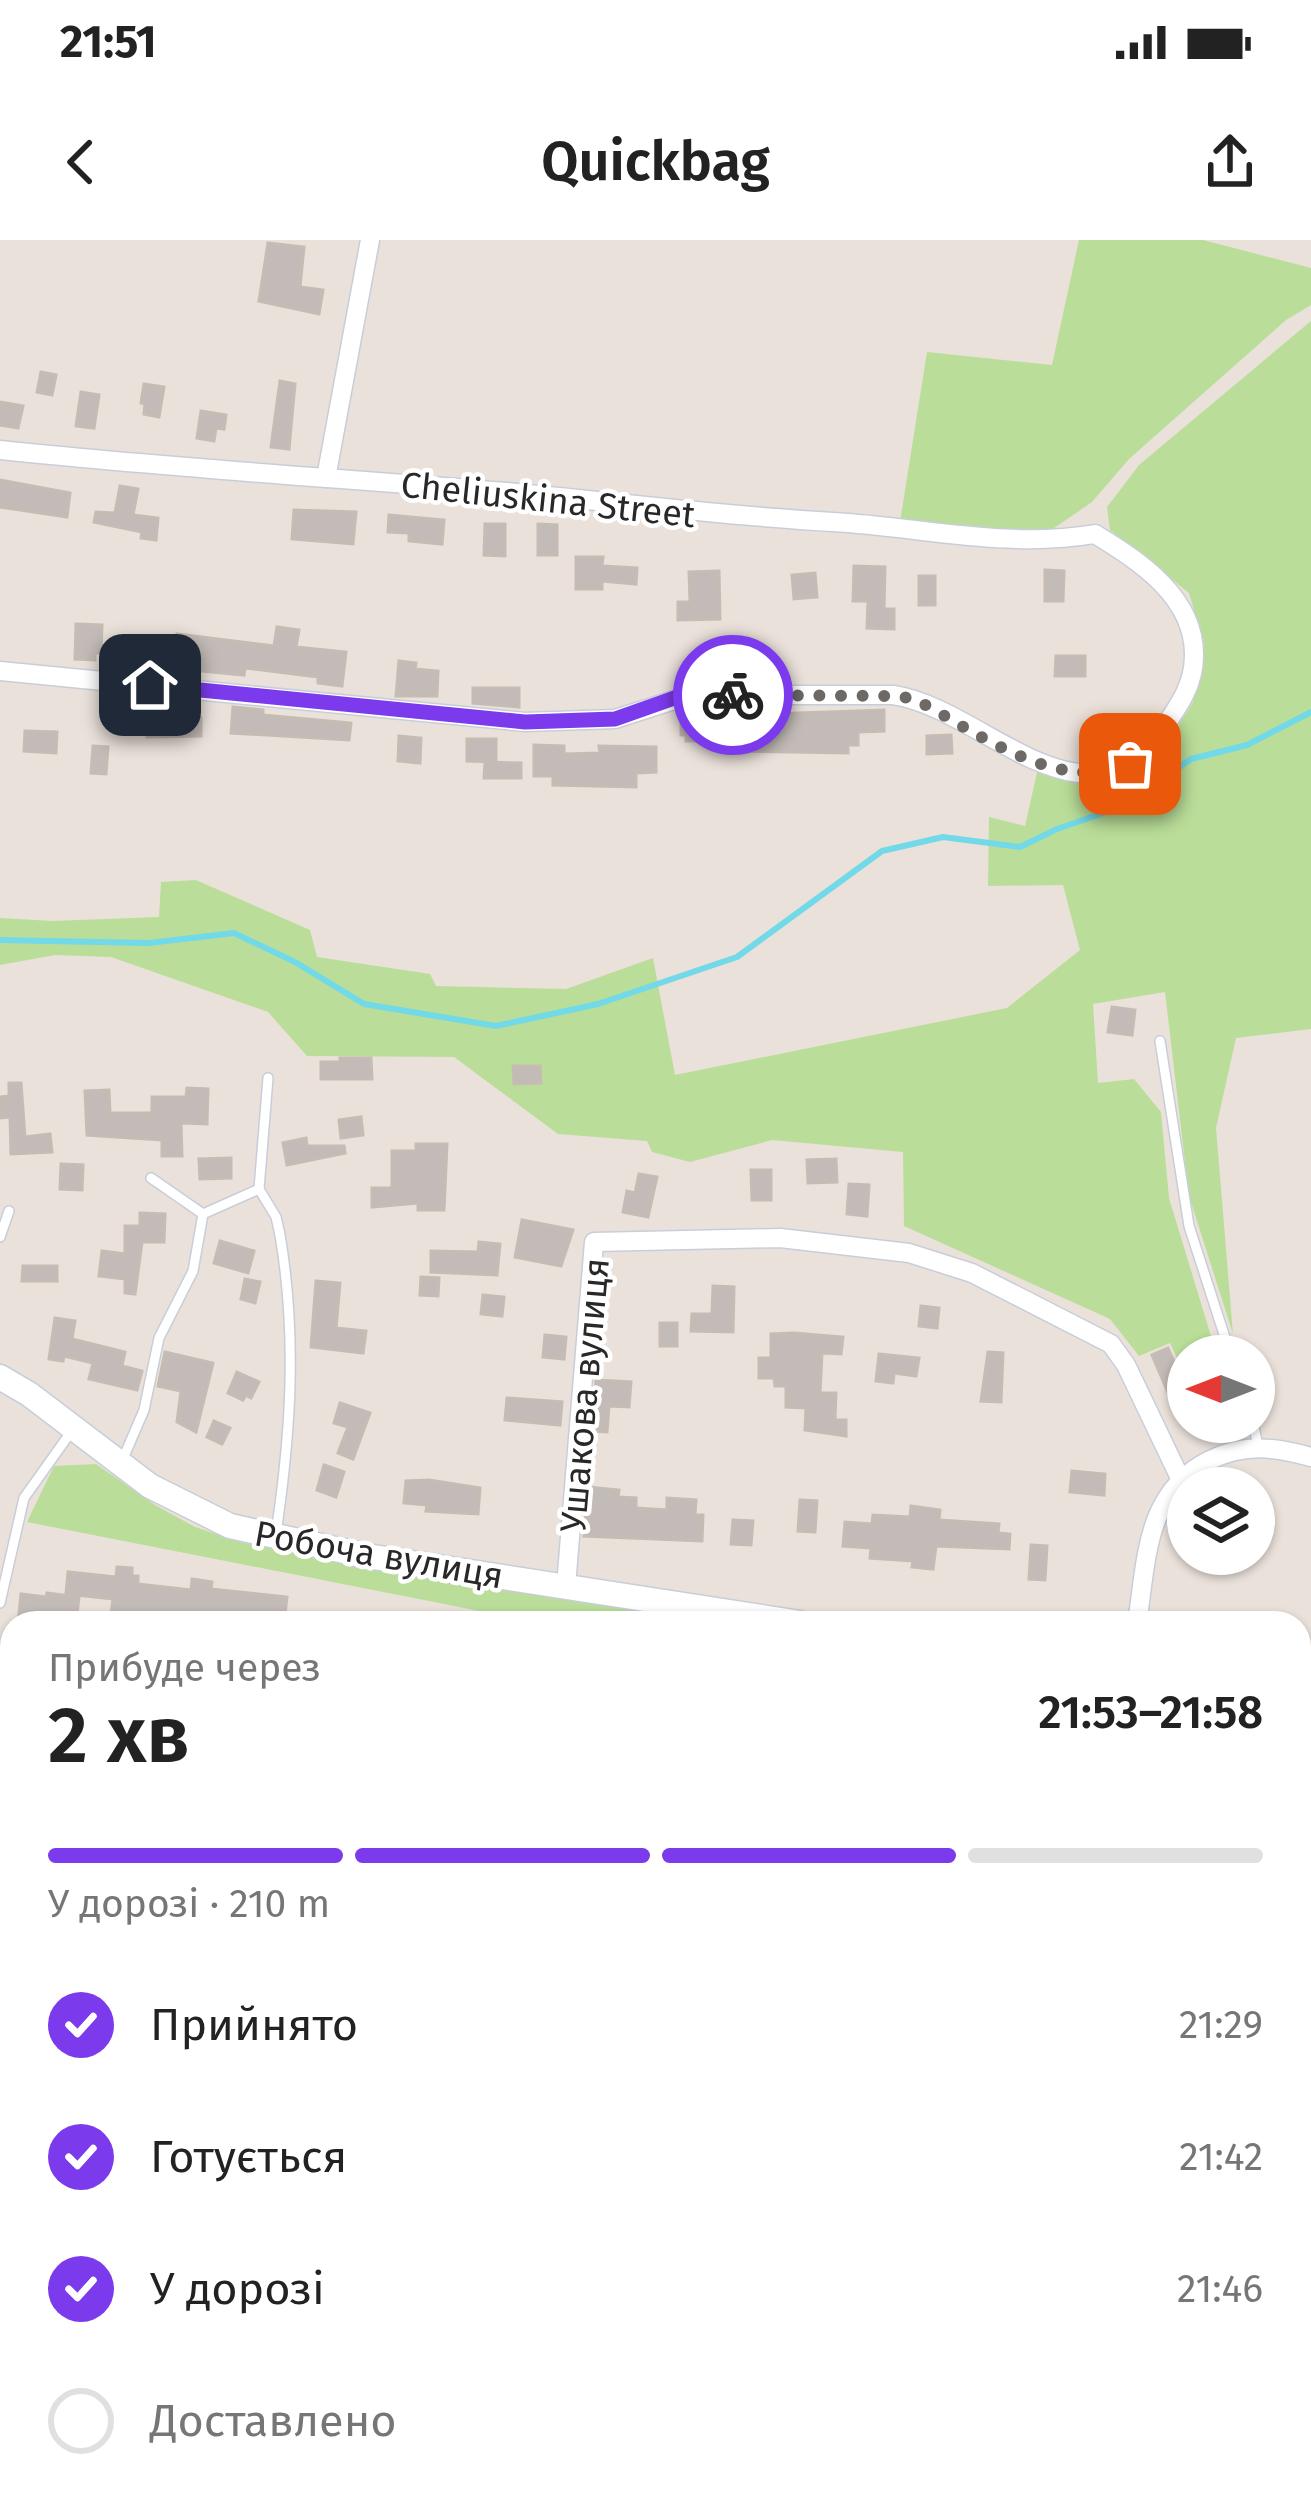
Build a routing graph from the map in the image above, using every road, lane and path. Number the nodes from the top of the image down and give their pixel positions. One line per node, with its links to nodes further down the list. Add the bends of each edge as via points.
1 (370, 240): 3 (street)
2 (0, 449): 3 (street, Cheliuskina Street)
3 (326, 478): 4 (street, Cheliuskina Street, via 996,541 1095,534 1178,603 1195,660 1182,700 1144,753 1095,774 1025,756 900,696 690,695 615,719 511,722)
4 (0, 671)
5 (1160, 1042): 12 (lane, via 1182,1196)
6 (268, 1078): 8 (lane)
7 (152, 1178): 10 (lane)
8 (259, 1189): 10 (lane); 22 (lane, via 276,1217 292,1316 290,1433)
9 (9, 1210): 11 (lane)
10 (203, 1214): 18 (lane, via 193,1271 159,1338)
11 (0, 1237)
12 (1223, 1335)
13 (0, 1377): 14 (street, Робоча вулиця)
14 (74, 1428): 18 (street, Робоча вулиця); 24 (lane, via 24,1498)
15 (1257, 1443): 16 (lane)
16 (1258, 1446): 17 (street); 20 (street)
17 (1311, 1456)
18 (121, 1463): 22 (street, Робоча вулиця, via 199,1514)
19 (1175, 1467): 23 (street, Ушакова вулиця, via 1111,1344 972,1273 909,1253 798,1238 594,1242)
20 (1198, 1467)
21 (1167, 1495): 26 (street)
22 (275, 1538): 23 (street, Робоча вулиця)
23 (566, 1586): 25 (street, Робоча вулиця)
24 (0, 1603)
25 (724, 1611)
26 (1139, 1611)

